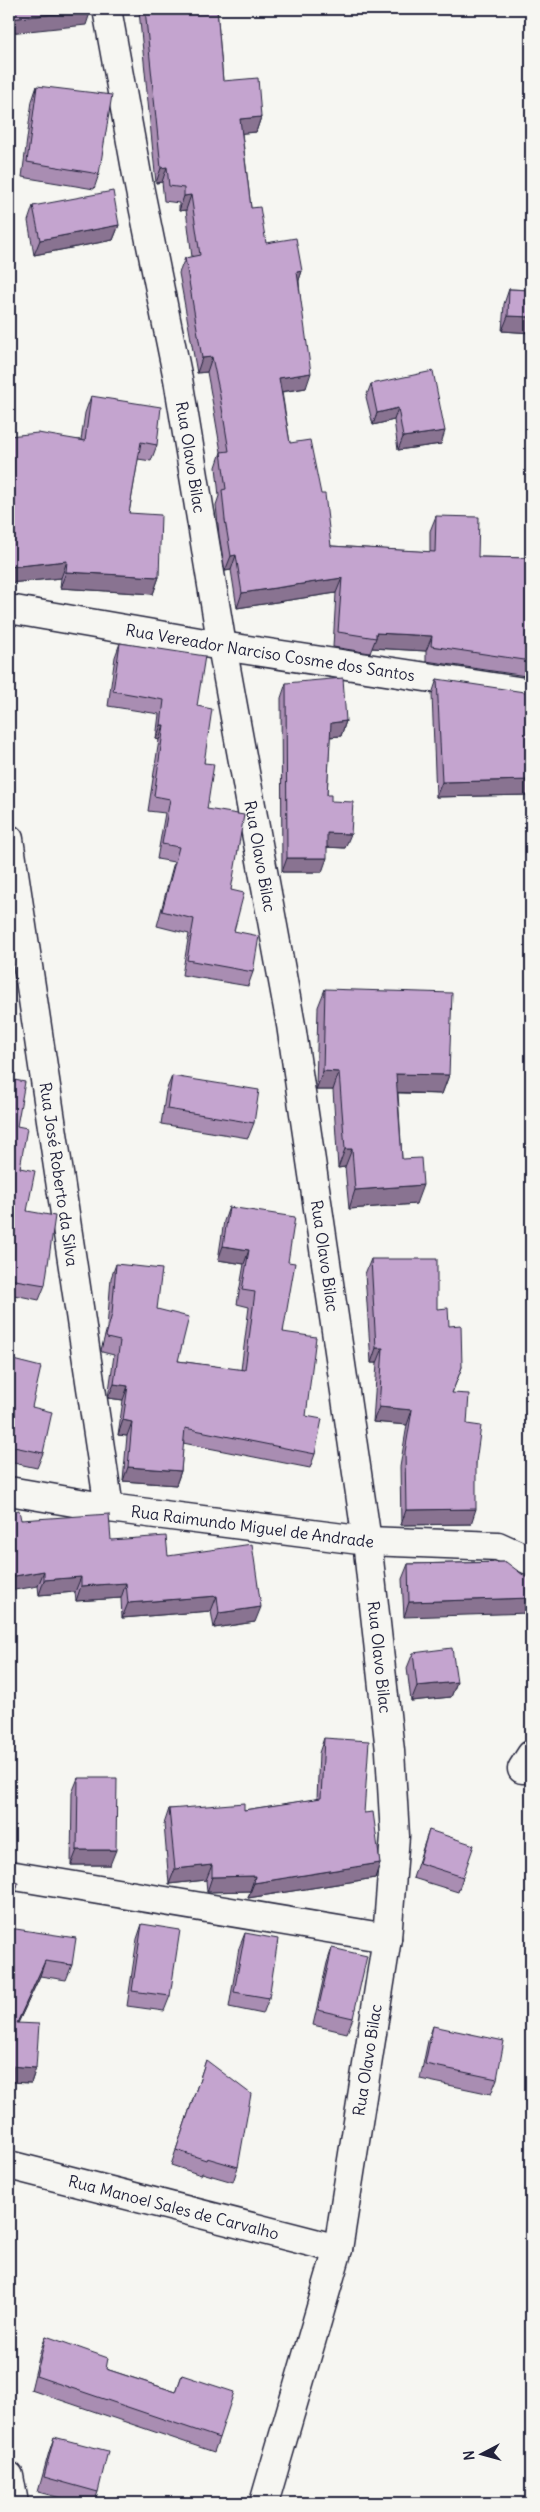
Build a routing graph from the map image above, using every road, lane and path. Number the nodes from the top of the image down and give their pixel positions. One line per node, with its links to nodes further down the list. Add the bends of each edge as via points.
1 (108, 9): 3 (street, Rua Olavo Bilac, via 178,379)
2 (9, 609): 3 (street, Rua Vereador Narciso Cosme dos Santos)
3 (222, 646): 4 (street, Rua Vereador Narciso Cosme dos Santos); 8 (street, Rua Olavo Bilac, via 291,1025)
4 (531, 693)
5 (9, 838): 7 (street, Rua José Roberto da Silva)
6 (9, 1491): 7 (street, Rua Raimundo Miguel de Andrade)
7 (109, 1508): 8 (street, Rua Raimundo Miguel de Andrade)
8 (366, 1541): 9 (street, Rua Raimundo Miguel de Andrade, via 498,1546); 11 (street, Rua Olavo Bilac, via 395,1836)
9 (531, 1561)
10 (9, 1875): 11 (street)
11 (387, 1938): 13 (street, Rua Olavo Bilac)
12 (9, 2165): 13 (street, Rua Manoel Sales de Carvalho)
13 (338, 2249): 16 (street, Rua Olavo Bilac)
14 (9, 2476): 15 (street)
15 (14, 2503)
16 (264, 2503)

